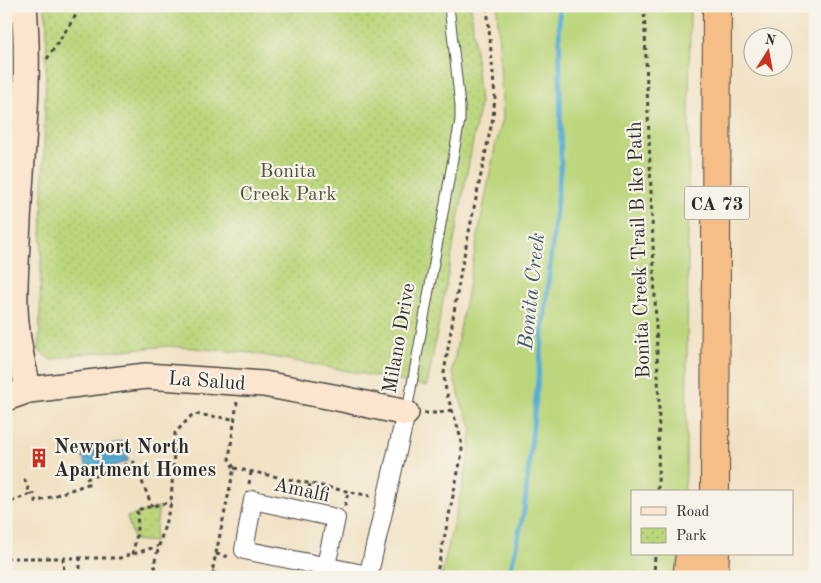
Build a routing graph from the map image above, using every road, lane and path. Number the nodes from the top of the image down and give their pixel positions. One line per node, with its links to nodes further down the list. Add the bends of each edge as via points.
1 (24, 6): 9 (street, via 26,91 15,285)
2 (82, 6): 7 (path)
3 (449, 6): 12 (lane, Milano Drive, via 460,120)
4 (487, 6): 11 (path, via 495,97 444,373 444,385)
5 (644, 6): 16 (path, Bonita Creek Trail B ike Path, via 659,404)
6 (717, 6): 10 (highway, CA 73)
7 (46, 60)
8 (240, 382): 9 (street, La Salud, via 146,376); 12 (street, La Salud, via 329,396); 13 (path)
9 (17, 394)
10 (716, 399): 17 (highway); 18 (highway, CA 73)
11 (452, 410): 12 (path, via 439,414); 39 (path, via 462,440 462,453)
12 (406, 413): 21 (street, Milano Drive)
13 (234, 419): 14 (path, via 229,460); 22 (path, via 193,414 175,433)
14 (234, 468): 21 (path); 35 (path)
15 (28, 479): 19 (path, via 25,480)
16 (658, 490)
17 (700, 490)
18 (715, 490)
19 (30, 494): 20 (path, via 8,503); 23 (path, via 36,502 88,484 86,479 134,462)
20 (6, 499)
21 (386, 499): 36 (street, Milano Drive)
22 (171, 503): 23 (path); 24 (path)
23 (152, 506): 25 (path, via 136,510 136,540)
24 (159, 546): 25 (path); 37 (path, via 154,564)
25 (132, 554): 30 (path, via 120,558)
26 (656, 556): 40 (path)
27 (690, 556): 41 (highway)
28 (714, 556): 42 (highway)
29 (63, 557): 30 (path); 31 (path); 33 (path)
30 (80, 557): 34 (path)
31 (6, 558)
32 (326, 566): 32 (street, Amalfi, via 244,550 253,500 336,518); 36 (street, Amalfi)
33 (63, 575): 34 (path)
34 (80, 575)
35 (211, 575): 38 (path)
36 (368, 576)
37 (158, 577)
38 (233, 577)
39 (436, 577)
40 (654, 577)
41 (687, 577)
42 (714, 577)

